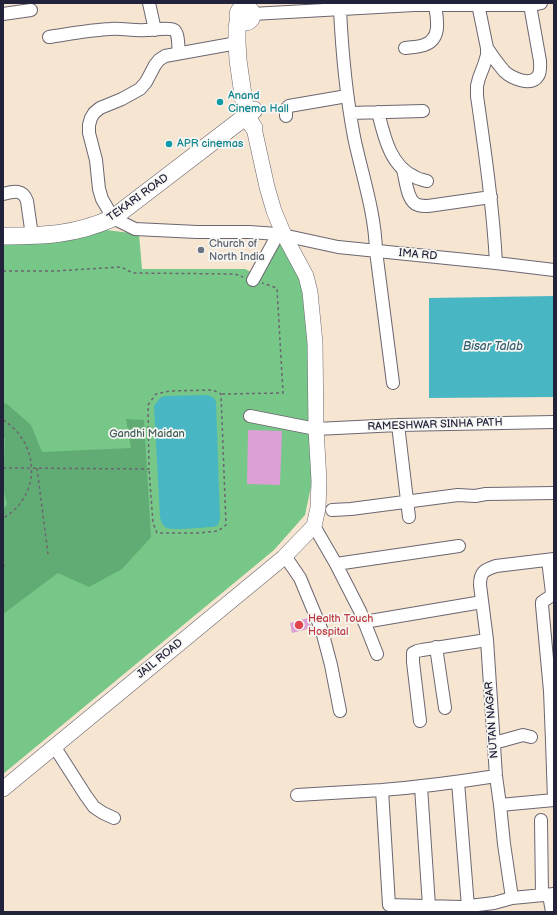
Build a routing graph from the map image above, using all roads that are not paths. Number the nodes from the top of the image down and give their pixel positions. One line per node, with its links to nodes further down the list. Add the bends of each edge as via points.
1 (149, 3): 9 (street)
2 (478, 4): 3 (street); 4 (street); 13 (street)
3 (536, 4): 13 (street, via 540,70 534,80 519,80 505,72)
4 (435, 5): 5 (street); 12 (street, via 438,25 434,39 424,45)
5 (335, 6): 7 (street); 15 (street)
6 (31, 10): 8 (street)
7 (243, 13): 11 (highway, via 237,27); 20 (highway)
8 (3, 14)
9 (155, 30): 10 (street, via 104,29); 14 (street, via 174,30)
10 (49, 37)
11 (237, 43): 14 (street); 20 (highway, via 238,60)
12 (405, 48)
13 (487, 48): 24 (street, via 477,86 477,96)
14 (179, 53): 25 (street, via 159,60 140,89 100,108 91,118 89,133 96,160 99,189)
15 (347, 96): 18 (street); 19 (street, via 289,106 286,109)
16 (423, 111): 17 (street)
17 (378, 112): 18 (street); 21 (street, via 388,148)
18 (350, 113): 29 (street, via 372,213)
19 (286, 116)
20 (251, 118): 25 (highway, TEKARI ROAD); 26 (main road)
21 (403, 170): 22 (street, via 415,178); 24 (street, via 409,195 417,205 428,206)
22 (427, 181)
23 (3, 194): 28 (street, via 14,192 25,196)
24 (491, 197): 30 (street)
25 (113, 218): 26 (street, IMA RD, via 135,229); 28 (highway, TEKARI ROAD, via 64,234)
26 (281, 234): 29 (street, IMA RD, via 338,247); 32 (street); 37 (main road, via 306,276 310,292 315,343)
27 (3, 236): 28 (highway, TEKARI ROAD)
28 (32, 236)
29 (376, 251): 30 (street, IMA RD); 33 (street)
30 (496, 263): 31 (street, IMA RD)
31 (554, 270)
32 (253, 280)
33 (393, 383)
34 (250, 416): 37 (street, RAMESHWAR SINHA PATH)
35 (554, 422): 36 (street, RAMESHWAR SINHA PATH)
36 (398, 425): 37 (street, RAMESHWAR SINHA PATH); 39 (street)
37 (316, 430): 42 (main road, via 319,481)
38 (554, 492): 39 (street, via 458,495)
39 (407, 502): 40 (street); 41 (street)
40 (332, 510)
41 (409, 517)
42 (314, 526): 44 (main road, JAIL ROAD); 46 (street)
43 (459, 546): 46 (street)
44 (285, 556): 54 (street, via 300,578 322,631); 58 (main road, JAIL ROAD)
45 (551, 559): 47 (street, NUTAN NAGAR, via 496,566 482,572); 52 (street, via 552,593 542,605)
46 (336, 564): 48 (street)
47 (482, 602): 48 (street); 49 (street, NUTAN NAGAR)
48 (364, 622): 51 (street)
49 (487, 640): 50 (street); 57 (street, NUTAN NAGAR)
50 (436, 647): 53 (street); 55 (street, via 413,653)
51 (377, 654)
52 (552, 691): 65 (street)
53 (445, 708)
54 (340, 711)
55 (420, 721)
56 (531, 737): 57 (street, via 523,735)
57 (494, 742): 59 (street, NUTAN NAGAR)
58 (54, 746): 62 (main road, JAIL ROAD); 67 (street, via 94,807)
59 (496, 776): 60 (street); 66 (street, NUTAN NAGAR)
60 (458, 782): 61 (street); 73 (street)
61 (421, 787): 63 (street); 71 (street)
62 (3, 789)
63 (382, 790): 64 (street); 72 (street)
64 (297, 795)
65 (554, 800): 66 (street)
66 (500, 805): 70 (street, NUTAN NAGAR)
67 (114, 818)
68 (541, 820): 69 (street)
69 (549, 894): 70 (street); 74 (street)
70 (507, 904): 73 (street, via 494,903)
71 (429, 906): 72 (street); 73 (street)
72 (385, 908)
73 (463, 909)
74 (552, 912)

